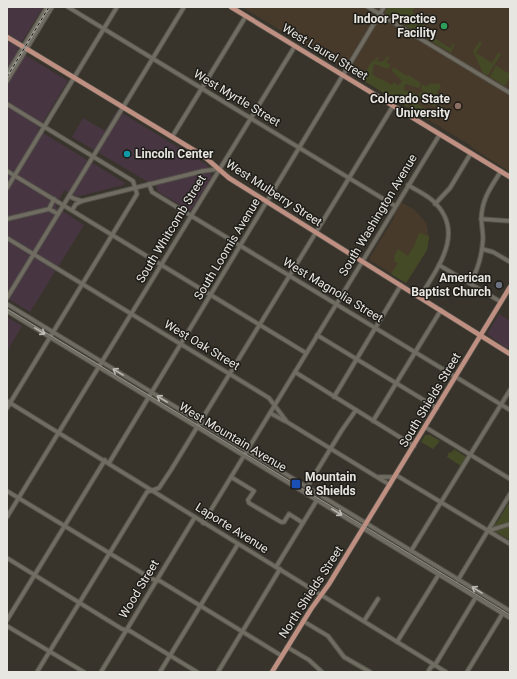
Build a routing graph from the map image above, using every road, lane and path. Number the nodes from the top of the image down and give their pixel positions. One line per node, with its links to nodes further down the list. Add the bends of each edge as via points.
1 (47, 7): 14 (street)
2 (52, 7): 14 (street)
3 (68, 7): 11 (street, West Myrtle Street)
4 (117, 7): 11 (street)
5 (184, 7): 15 (street)
6 (231, 7): 10 (main road, West Laurel Street)
7 (368, 7): 9 (street)
8 (384, 7): 9 (street, South Loomis Avenue)
9 (380, 14): 17 (street, South Loomis Avenue); 21 (street)
10 (246, 16): 13 (main road, West Laurel Street); 20 (street)
11 (104, 29): 15 (street, West Myrtle Street); 18 (street)
12 (7, 37): 14 (main road, West Mulberry Street)
13 (295, 46): 17 (main road, West Laurel Street); 25 (street, South Whitcomb Street)
14 (25, 48): 16 (street); 18 (main road, West Mulberry Street); 19 (street)
15 (153, 58): 20 (street, West Myrtle Street); 24 (street)
16 (7, 74)
17 (343, 75): 23 (main road, West Laurel Street); 29 (street, South Loomis Avenue)
18 (74, 78): 24 (main road, West Mulberry Street); 26 (street)
19 (7, 81)
20 (202, 88): 25 (street, West Myrtle Street); 28 (street)
21 (510, 93)
22 (7, 104): 26 (street)
23 (393, 106): 27 (main road, West Laurel Street); 40 (street)
24 (123, 107): 28 (main road, West Mulberry Street); 31 (street)
25 (251, 118): 29 (street, West Myrtle Street); 33 (street, South Whitcomb Street)
26 (44, 126): 31 (street); 38 (street)
27 (440, 134): 30 (main road, West Laurel Street); 43 (street, South Washington Avenue)
28 (172, 137): 32 (main road, West Mulberry Street)
29 (300, 148): 40 (street, West Myrtle Street); 49 (street, South Loomis Avenue)
30 (471, 153): 37 (main road, West Laurel Street); 50 (street, via 450,188)
31 (93, 156): 45 (street, via 133,180); 46 (street)
32 (211, 162): 33 (main road, West Mulberry Street); 35 (street)
33 (219, 169): 35 (street); 41 (street, South Whitcomb Street); 49 (main road, West Mulberry Street)
34 (7, 170): 38 (street)
35 (210, 170): 36 (street)
36 (203, 171): 41 (street, via 211,174); 42 (street)
37 (501, 172): 39 (main road, West Laurel Street); 58 (street, via 484,202)
38 (14, 175): 44 (street); 47 (street)
39 (510, 177)
40 (349, 178): 52 (street, West Myrtle Street); 60 (street)
41 (213, 179): 56 (street, South Whitcomb Street)
42 (149, 184): 45 (street); 56 (street, West Magnolia Street, via 152,192)
43 (408, 185): 50 (street); 52 (street, South Washington Avenue)
44 (7, 188)
45 (136, 188): 48 (street); 61 (street, via 137,196)
46 (69, 196): 48 (street); 51 (street)
47 (54, 200): 51 (street); 53 (street)
48 (82, 201): 54 (street)
49 (267, 201): 60 (main road, West Mulberry Street); 63 (street, South Loomis Avenue)
50 (436, 204): 69 (street, via 444,216 448,235 446,251)
51 (64, 205): 54 (street); 55 (street)
52 (396, 206): 66 (street, South Washington Avenue)
53 (49, 210): 55 (street); 57 (street)
54 (72, 210): 61 (street)
55 (58, 214): 65 (street)
56 (191, 216): 63 (street, West Magnolia Street); 68 (street, South Whitcomb Street)
57 (7, 219)
58 (481, 220): 59 (street); 64 (street)
59 (510, 221)
60 (316, 231): 66 (main road, West Mulberry Street); 70 (street)
61 (113, 235): 68 (street); 71 (street)
62 (7, 238): 65 (street, West Oak Street)
63 (240, 246): 70 (street, West Magnolia Street); 75 (street, South Loomis Avenue)
64 (482, 250): 67 (street, via 493,252); 72 (street)
65 (34, 254): 71 (street, West Oak Street); 77 (street)
66 (362, 261): 73 (main road, West Mulberry Street); 80 (street, South Washington Avenue)
67 (510, 262)
68 (162, 265): 75 (street); 83 (street, South Whitcomb Street)
69 (439, 265): 72 (street); 76 (street)
70 (289, 275): 80 (street, West Magnolia Street); 84 (street)
71 (83, 284): 83 (street, West Oak Street); 86 (street)
72 (470, 284): 78 (street)
73 (401, 286): 76 (main road, West Mulberry Street); 85 (street)
74 (509, 290): 78 (main road, South Shields Street)
75 (211, 295): 84 (street); 90 (street, South Loomis Avenue)
76 (420, 297): 81 (main road, West Mulberry Street)
77 (7, 298)
78 (501, 302): 88 (main road, South Shields Street)
79 (7, 304): 86 (street, West Mountain Avenue)
80 (336, 304): 85 (street, West Magnolia Street); 87 (street, South Washington Avenue)
81 (441, 310): 88 (main road, West Mulberry Street); 92 (street)
82 (7, 311): 89 (street, West Mountain Avenue, one-way to 89)
83 (132, 314): 90 (street, West Oak Street); 95 (street, South Whitcomb Street)
84 (259, 324): 91 (street); 98 (street)
85 (376, 328): 92 (street, West Magnolia Street); 94 (street)
86 (53, 332): 89 (street); 95 (street, West Mountain Avenue)
87 (317, 335): 91 (street, South Washington Avenue); 94 (street)
88 (481, 335): 93 (main road, West Mulberry Street); 99 (main road, South Shields Street)
89 (50, 337): 96 (street, West Mountain Avenue); 105 (street)
90 (181, 344): 98 (street, West Oak Street); 102 (street, South Loomis Avenue)
91 (306, 352): 97 (street, South Washington Avenue)
92 (415, 352): 99 (street, West Magnolia Street); 100 (street)
93 (510, 354)
94 (356, 360): 100 (street); 104 (street)
95 (102, 362): 96 (street, South Whitcomb Street); 102 (street, West Mountain Avenue, one-way to 95)
96 (99, 367): 103 (street, West Mountain Avenue); 118 (street, South Whitcomb Street)
97 (295, 372): 104 (street); 107 (street, South Washington Avenue)
98 (230, 373): 107 (street, West Oak Street, via 269,398); 114 (street)
99 (456, 377): 106 (street, West Magnolia Street); 109 (main road, South Shields Street)
100 (396, 384): 109 (street); 113 (street)
101 (510, 390): 106 (street)
102 (151, 392): 103 (street, South Loomis Avenue); 114 (street, West Mountain Avenue, one-way to 102)
103 (148, 397): 116 (street, West Mountain Avenue); 124 (street, South Loomis Avenue)
104 (334, 397): 110 (street)
105 (9, 402): 108 (street); 118 (street, Laporte Avenue)
106 (501, 404): 111 (street, West Magnolia Street); 122 (street)
107 (275, 405): 112 (street, South Washington Avenue); 115 (street, West Oak Street)
108 (7, 408)
109 (437, 408): 117 (main road, South Shields Street)
110 (356, 410): 113 (street); 120 (street)
111 (510, 410)
112 (270, 413): 115 (street); 121 (street, South Washington Avenue)
113 (373, 421): 119 (street)
114 (200, 422): 116 (street); 121 (street, West Mountain Avenue)
115 (287, 422): 120 (street, West Oak Street)
116 (197, 427): 123 (street, West Mountain Avenue); 131 (street, via 159,488)
117 (425, 427): 119 (main road, South Shields Street); 122 (street)
118 (59, 432): 124 (street, Laporte Avenue); 134 (street, South Whitcomb Street)
119 (414, 446): 125 (main road, South Shields Street)
120 (331, 448): 127 (street, West Oak Street); 130 (street)
121 (247, 450): 123 (street, South Washington Avenue); 130 (street, West Mountain Avenue)
122 (470, 454): 128 (street); 136 (street)
123 (244, 456): 126 (street, South Washington Avenue); 135 (street, West Mountain Avenue)
124 (107, 461): 131 (street, Laporte Avenue); 143 (street, South Loomis Avenue)
125 (395, 476): 127 (street); 129 (main road, South Shields Street); 136 (street)
126 (231, 477): 139 (street, South Washington Avenue); 140 (street, via 254,491 249,502 281,522 284,522 289,514)
127 (378, 477): 129 (street, West Oak Street)
128 (510, 479)
129 (390, 485): 141 (main road, South Shields Street)
130 (307, 487): 141 (street, West Mountain Avenue)
131 (153, 490): 138 (street, Laporte Avenue); 149 (street, via 147,492)
132 (7, 491): 134 (street)
133 (510, 494): 145 (street)
134 (18, 498): 137 (street, South Whitcomb Street); 143 (street)
135 (317, 500): 140 (street); 144 (street, West Mountain Avenue, one-way to 144)
136 (441, 502): 145 (street); 148 (street)
137 (7, 517)
138 (195, 517): 139 (street, Laporte Avenue); 156 (street, Wood Street)
139 (203, 523): 146 (street, Laporte Avenue)
140 (303, 523): 152 (street)
141 (366, 523): 144 (main road, North Shields Street); 148 (street, West Mountain Avenue)
142 (510, 524): 145 (street)
143 (64, 526): 149 (street); 154 (street, South Loomis Avenue)
144 (363, 528): 150 (street, West Mountain Avenue); 158 (main road, North Shields Street)
145 (488, 531): 147 (street); 155 (street)
146 (238, 544): 152 (street, Laporte Avenue); 162 (street)
147 (510, 544)
148 (412, 551): 150 (street); 155 (street, West Mountain Avenue)
149 (109, 554): 156 (street); 161 (street)
150 (408, 556): 153 (street, West Mountain Avenue)
151 (7, 558): 154 (street)
152 (278, 568): 158 (street, Laporte Avenue); 172 (street)
153 (439, 574): 157 (street, West Mountain Avenue); 173 (street)
154 (35, 575): 161 (street); 167 (street, South Loomis Avenue)
155 (458, 579): 157 (street); 163 (street, West Mountain Avenue, one-way to 155)
156 (156, 580): 162 (street); 171 (street, Wood Street)
157 (455, 584): 159 (street, West Mountain Avenue)
158 (321, 595): 168 (main road, North Shields Street); 169 (street, Laporte Avenue)
159 (476, 597): 165 (street, West Mountain Avenue); 178 (street)
160 (378, 599): 169 (street)
161 (79, 602): 171 (street); 175 (street)
162 (200, 606): 172 (street); 176 (street)
163 (506, 608): 164 (street, West Mountain Avenue); 165 (street)
164 (510, 611)
165 (503, 614): 166 (street, West Mountain Avenue); 191 (street)
166 (510, 618)
167 (7, 620)
168 (303, 621): 174 (main road, North Shields Street); 188 (street, via 328,636 344,657)
169 (364, 621): 173 (street, Laporte Avenue)
170 (7, 626): 175 (street)
171 (126, 630): 176 (street); 182 (street, Wood Street)
172 (242, 631): 177 (street); 185 (street)
173 (397, 642): 178 (street, Laporte Avenue)
174 (287, 647): 177 (main road, North Shields Street); 187 (street)
175 (49, 651): 180 (street); 181 (street)
176 (170, 656): 179 (street); 183 (street)
177 (282, 656): 186 (main road, North Shields Street)
178 (435, 665): 189 (street); 190 (street, Laporte Avenue)
179 (190, 670): 184 (street)
180 (37, 672)
181 (84, 672)
182 (101, 672)
183 (160, 672)
184 (197, 672)
185 (218, 672)
186 (272, 672)
187 (322, 672)
188 (370, 672)
189 (428, 672)
190 (446, 672)
191 (467, 672)

